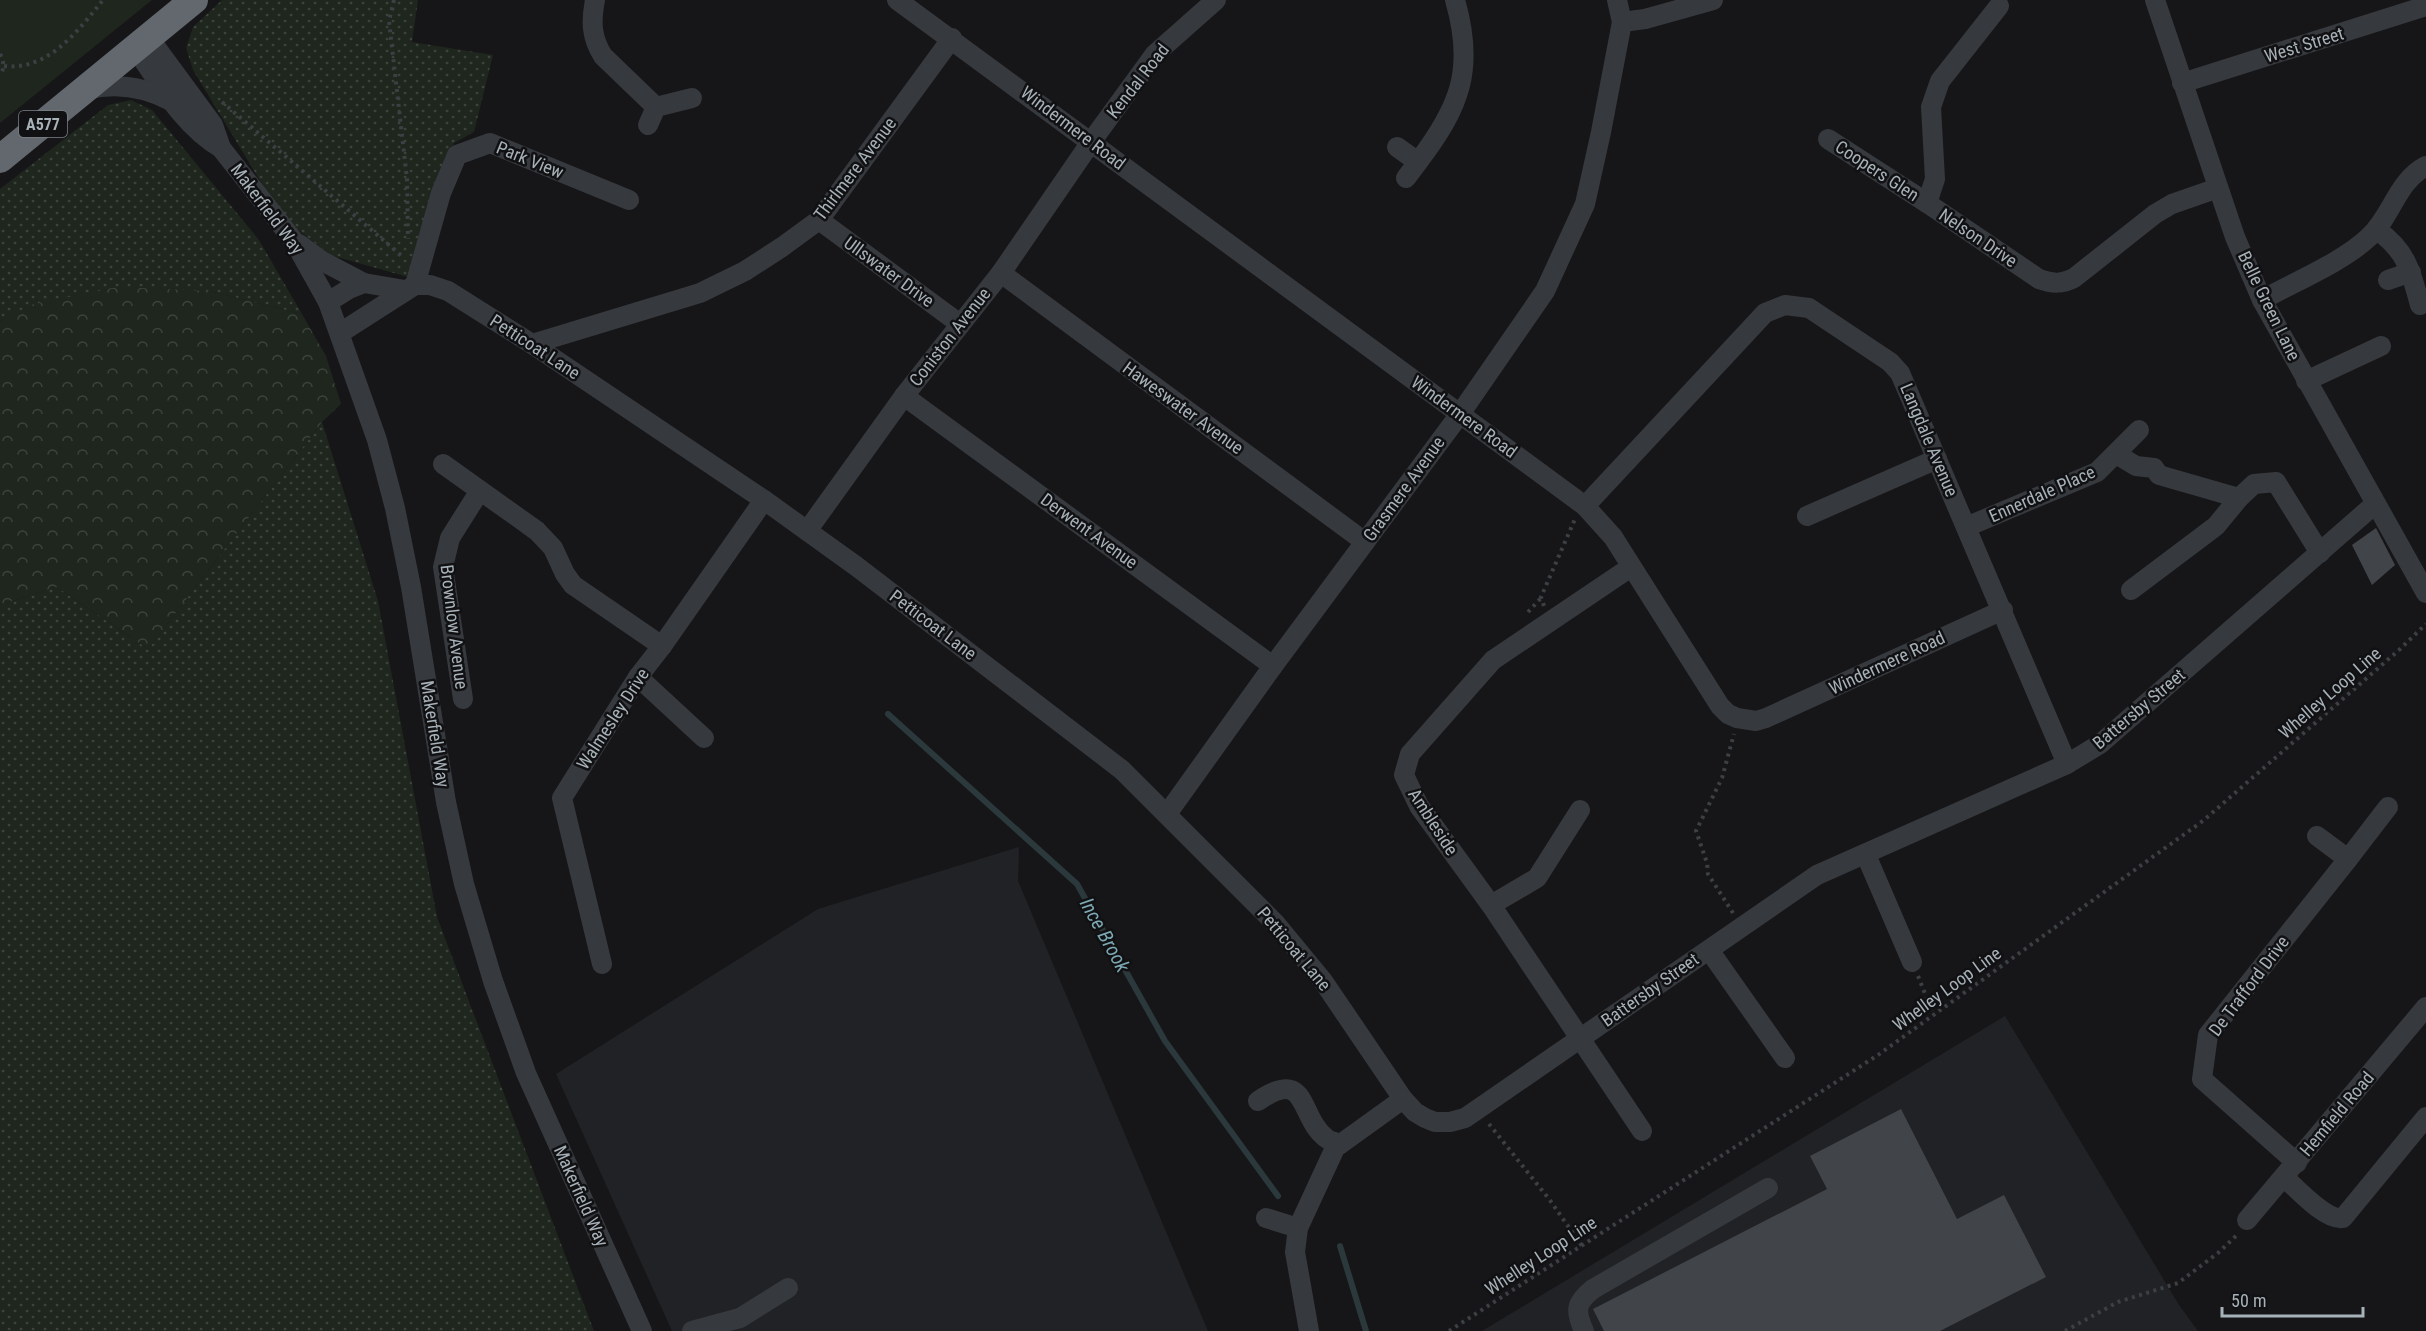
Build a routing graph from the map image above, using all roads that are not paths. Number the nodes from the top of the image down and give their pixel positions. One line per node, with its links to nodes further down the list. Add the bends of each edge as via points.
1 (194, 0): 13 (highway, A577)
2 (595, 0): 18 (street, via 591,25 597,46)
3 (897, 0): 12 (street, Windermere Road)
4 (1216, 0): 21 (street, Kendal Road, via 1155,54)
5 (1455, 0): 25 (street, via 1462,22 1461,81 1442,130)
6 (1617, 0): 11 (street, Grasmere Avenue)
7 (1713, 0): 11 (street)
8 (2155, 0): 14 (street, Belle Green Lane)
9 (1999, 6): 30 (street, Nelson Drive, via 1934,92 1931,107 1935,179)
10 (2426, 6): 14 (street, West Street)
11 (1622, 22): 48 (street, Grasmere Avenue, via 1585,204 1545,291)
12 (952, 38): 21 (street, Windermere Road); 31 (street, Thirlmere Avenue)
13 (142, 44): 15 (highway, A577); 17 (street, Makerfield Way); 23 (street, Makerfield Way, via 213,125)
14 (2182, 83): 28 (street, Belle Green Lane)
15 (86, 90): 17 (street, via 123,86 149,91); 24 (highway, A577)
16 (692, 98): 18 (street)
17 (173, 102): 23 (street, Makerfield Way, via 203,138)
18 (656, 107): 19 (street)
19 (648, 125)
20 (1828, 139): 30 (street, Coopers Glen)
21 (1091, 142): 35 (street, Coniston Avenue); 48 (street, Windermere Road)
22 (1396, 147): 25 (street)
23 (221, 148): 33 (street, Makerfield Way)
24 (0, 159)
25 (1418, 162): 27 (street)
26 (2426, 166): 32 (street, via 2402,187)
27 (1406, 178)
28 (2218, 188): 30 (street, Nelson Drive, via 2155,214 2064,283 2039,279); 39 (street, Belle Green Lane)
29 (629, 200): 38 (street, Park View, via 490,143 457,155)
30 (1927, 203)
31 (819, 220): 42 (street, Ullswater Drive); 44 (street, Thirlmere Avenue, via 745,271 700,293)
32 (2377, 230): 34 (street, via 2396,245); 39 (street, via 2352,251)
33 (294, 241): 37 (street, Petticoat Lane); 40 (street, Makerfield Way)
34 (2411, 272): 36 (street); 41 (street)
35 (1001, 273): 42 (street, Coniston Avenue); 61 (street, Haweswater Avenue)
36 (2388, 280)
37 (364, 283): 38 (street, Petticoat Lane); 40 (street)
38 (410, 287): 43 (street); 44 (street, Petticoat Lane, via 430,285 448,291)
39 (2262, 300): 46 (street, Belle Green Lane)
40 (328, 302): 43 (street, Makerfield Way)
41 (2420, 305)
42 (960, 324): 47 (street, Coniston Avenue)
43 (340, 333): 99 (street, Makerfield Way, via 377,440 395,508 446,802 464,884 493,981 526,1073)
44 (532, 344): 55 (street, Petticoat Lane)
45 (2380, 346): 46 (street)
46 (2306, 381): 56 (street, Belle Green Lane)
47 (904, 396): 60 (street, Coniston Avenue); 68 (street, Derwent Avenue)
48 (1460, 414): 57 (street, Windermere Road); 61 (street, Grasmere Avenue)
49 (2139, 430): 50 (street, Ennerdale Place)
50 (2115, 453): 54 (street, via 2136,466 2154,468 2159,475); 59 (street, Ennerdale Place, via 2097,472)
51 (1937, 459): 57 (street, Langdale Avenue, via 1906,386 1890,362 1809,309 1785,305 1765,313); 58 (street); 59 (street, Langdale Avenue)
52 (443, 464): 53 (street)
53 (479, 492): 67 (street, via 537,531 553,548 573,585); 70 (street, Brownlow Avenue, via 450,538 443,567)
54 (2239, 498): 62 (street, via 2254,484 2276,482); 64 (street, via 2216,526)
55 (764, 500): 60 (street, Petticoat Lane); 67 (street, Walmesley Drive)
56 (2375, 504): 62 (street, Battersby Street); 65 (street, Belle Green Lane)
57 (1585, 506): 63 (street, Windermere Road, via 1613,537)
58 (1807, 516)
59 (1966, 526): 66 (street, Langdale Avenue)
60 (807, 531): 75 (street, Petticoat Lane, via 1122,770)
61 (1365, 542): 68 (street, Grasmere Avenue)
62 (2319, 553): 72 (street, Battersby Street, via 2100,744)
63 (1631, 567): 66 (street, Windermere Road, via 1720,706 1746,721 1766,718); 79 (street, Ambleside, via 1492,660 1410,754 1404,776 1419,806)
64 (2131, 590)
65 (2426, 593)
66 (2003, 610): 72 (street, Langdale Avenue)
67 (662, 646): 69 (street, Walmesley Drive)
68 (1273, 666): 75 (street, Grasmere Avenue)
69 (638, 677): 71 (street); 82 (street, Walmesley Drive, via 562,798)
70 (463, 699)
71 (704, 738)
72 (2067, 764): 77 (street, Battersby Street)
73 (2388, 807): 78 (street, De Trafford Drive)
74 (1580, 810): 79 (street, via 1537,878)
75 (1167, 814): 86 (street, Petticoat Lane, via 1275,924 1323,981)
76 (2317, 836): 78 (street)
77 (1866, 855): 80 (street, Battersby Street, via 1817,875); 81 (street)
78 (2348, 859): 92 (street, De Trafford Drive, via 2208,1035 2202,1079)
79 (1491, 905): 84 (street, Ambleside)
80 (1708, 950): 84 (street, Battersby Street); 85 (street)
81 (1912, 962)
82 (602, 964)
83 (2426, 1007): 92 (street, Hemfield Road)
84 (1580, 1038): 89 (street, Battersby Street, via 1465,1118); 90 (street, Ambleside)
85 (1785, 1058)
86 (1403, 1099): 89 (street, Petticoat Lane); 91 (street)
87 (1257, 1101): 91 (street, via 1274,1090 1290,1090 1299,1096 1326,1138)
88 (2426, 1117): 92 (street, via 2343,1218 2330,1216)
89 (1435, 1122)
90 (1642, 1131)
91 (1340, 1144): 96 (street)
92 (2290, 1170): 95 (street, Hemfield Road)
93 (1768, 1188): 102 (street, via 1593,1289 1578,1306 1577,1317)
94 (1266, 1218): 96 (street)
95 (2247, 1220)
96 (1298, 1228): 101 (street, via 1294,1252)
97 (788, 1288): 98 (street)
98 (743, 1324): 100 (street)
99 (642, 1331)
100 (692, 1331)
101 (1309, 1331)
102 (1584, 1331)

